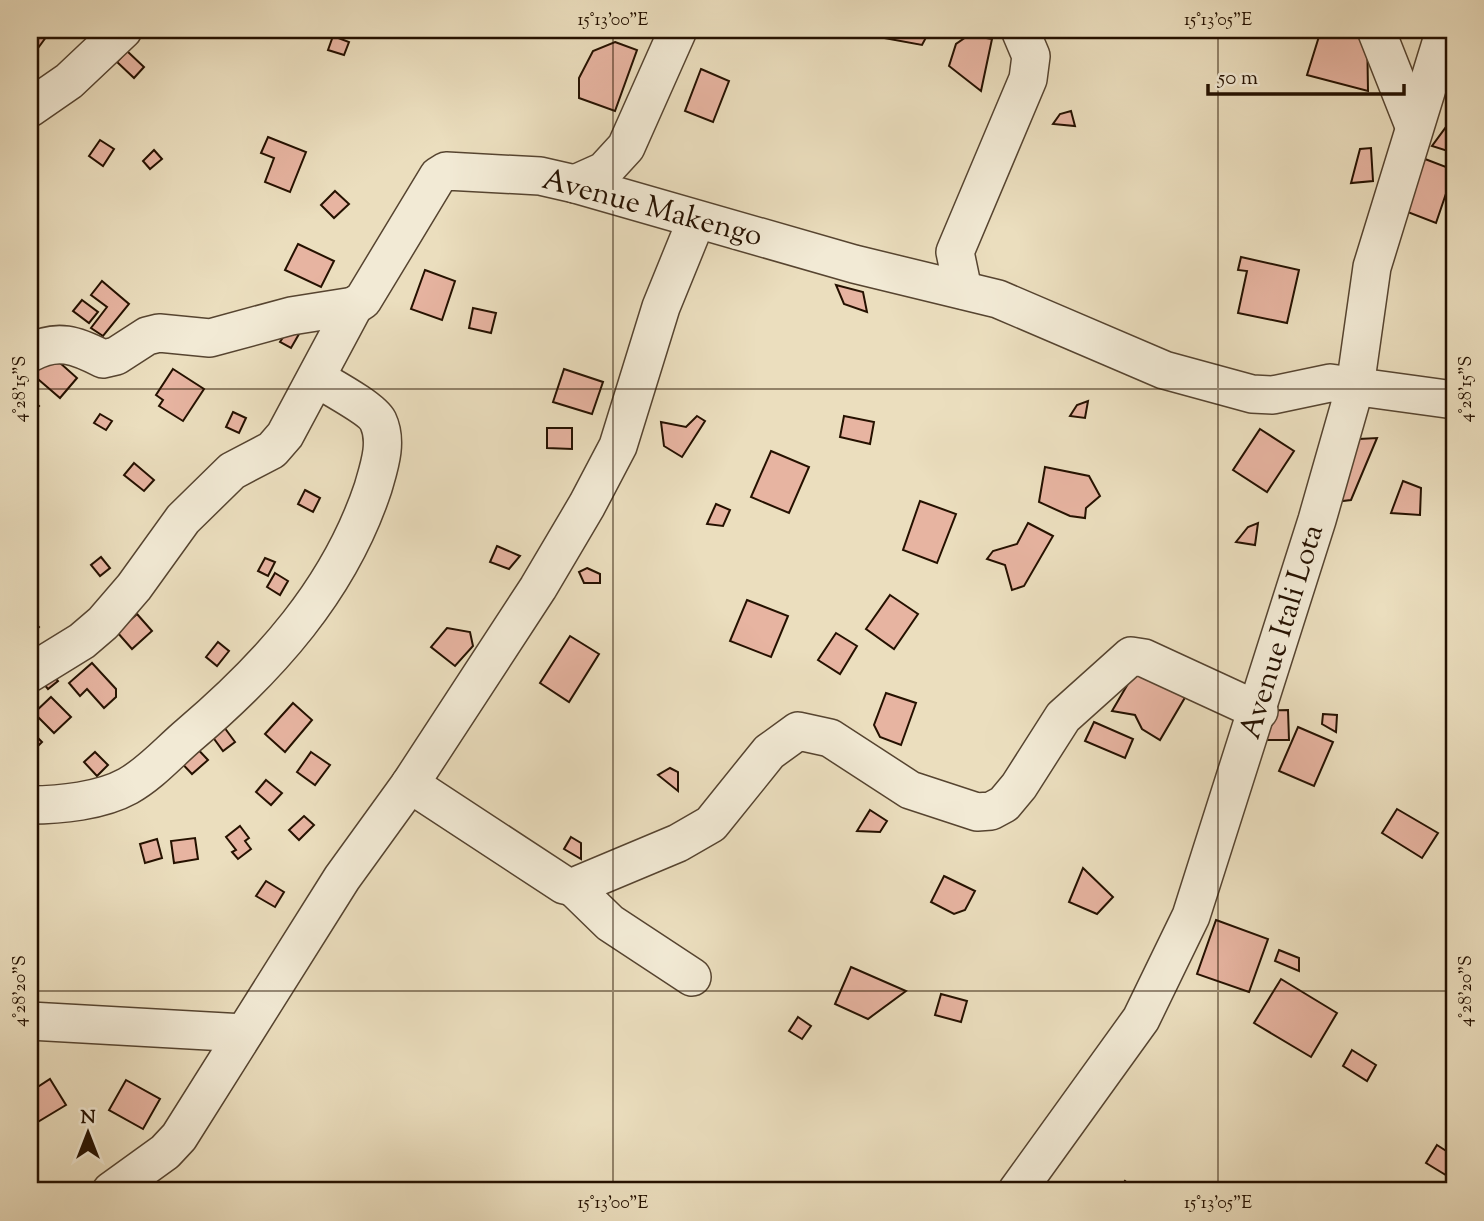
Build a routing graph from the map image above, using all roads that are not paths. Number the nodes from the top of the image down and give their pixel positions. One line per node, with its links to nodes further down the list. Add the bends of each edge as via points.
1 (123, 30): 6 (street, via 69,81)
2 (678, 30): 8 (street, via 626,147 604,171)
3 (1020, 30): 10 (street, via 1031,56 1028,79 955,252)
4 (1376, 30): 7 (street)
5 (1445, 30): 7 (street, Avenue Itali Lota)
6 (30, 107)
7 (1415, 126): 14 (street, Avenue Itali Lota, via 1372,267)
8 (575, 184): 9 (street, Avenue Makengo); 11 (street, Avenue Makengo, via 540,176 442,173 363,300)
9 (696, 221): 10 (street, Avenue Makengo); 18 (street, via 662,307 618,446 538,588)
10 (963, 290): 14 (street, Avenue Makengo, via 998,299 1164,370 1252,394 1273,395 1330,383)
11 (354, 306): 12 (street, via 291,316 210,338 159,333 103,359 78,346 46,344); 13 (street, Avenue Makengo)
12 (30, 354)
13 (318, 379): 16 (street, Avenue Makengo, via 272,450 232,471 183,519 103,623); 19 (street, via 377,418 383,434 381,461 367,504 307,614 232,699 127,787 51,805)
14 (1355, 387): 15 (street, Avenue Makengo); 17 (street, Avenue Itali Lota)
15 (1454, 400)
16 (30, 673)
17 (1259, 711): 20 (street, via 1131,656 1063,717 1004,804 977,812 910,790 830,738 798,731 769,751 711,824 678,843); 25 (street, Avenue Itali Lota, via 1191,916 1141,1019)
18 (410, 784): 20 (street); 23 (street, via 342,878)
19 (30, 805)
20 (573, 887): 21 (street, via 610,923)
21 (691, 977)
22 (30, 1021): 23 (street)
23 (244, 1032): 24 (street, via 179,1138)
24 (111, 1191)
25 (1017, 1191)

